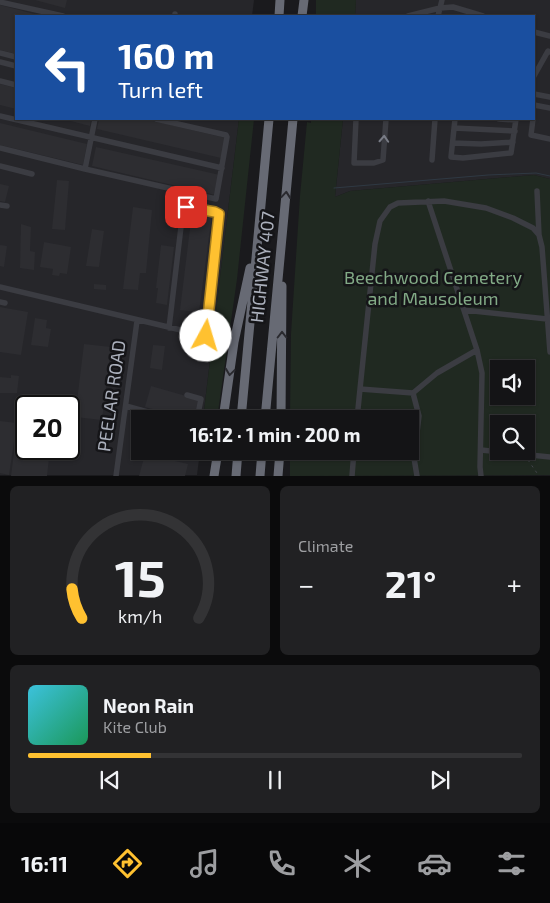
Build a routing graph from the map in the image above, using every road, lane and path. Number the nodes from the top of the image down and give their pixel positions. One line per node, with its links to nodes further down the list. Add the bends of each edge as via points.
1 (280, 0): 7 (highway)
2 (304, 0): 8 (highway)
3 (442, 0): 5 (street)
4 (0, 2): 6 (street)
5 (440, 8): 9 (street); 10 (street); 11 (street, via 453,7)
6 (58, 15)
7 (279, 15)
8 (302, 15)
9 (412, 15)
10 (438, 15)
11 (480, 15)
12 (535, 32): 13 (street)
13 (550, 36)
14 (0, 52): 16 (street)
15 (550, 52): 19 (street)
16 (15, 56)
17 (0, 62): 18 (street)
18 (15, 66)
19 (535, 74)
20 (0, 81): 21 (street)
21 (15, 85)
22 (535, 94): 23 (street)
23 (550, 96)
24 (535, 105): 25 (street)
25 (550, 108)
26 (0, 116): 27 (street)
27 (15, 120)
28 (17, 120): 41 (street)
29 (95, 120): 41 (street)
30 (160, 120): 48 (street, via 226,135)
31 (269, 120): 55 (highway, HIGHWAY 407)
32 (293, 120): 57 (highway, HIGHWAY 407, one-way to 32)
33 (356, 120): 34 (street, one-way to 34, via 354,163 383,160)
34 (386, 120)
35 (435, 120): 46 (street)
36 (455, 120): 39 (street)
37 (516, 120): 40 (street)
38 (534, 120): 42 (street, via 531,135)
39 (454, 128): 40 (street); 44 (street)
40 (515, 130): 43 (street)
41 (91, 138): 48 (street); 49 (street)
42 (550, 139)
43 (513, 142): 44 (street); 44 (street, via 511,153 464,158 451,157)
44 (453, 143)
45 (0, 148): 49 (street)
46 (432, 160)
47 (0, 166): 50 (street)
48 (222, 168): 49 (street, via 216,199)
49 (85, 169)
50 (32, 174)
51 (537, 190): 56 (street)
52 (428, 201): 56 (street, via 486,208 533,228); 59 (street); 65 (street, via 398,203 390,207 380,220)
53 (0, 205): 54 (street)
54 (7, 206)
55 (260, 221): 71 (highway, one-way to 71, via 234,342); 72 (highway, HIGHWAY 407)
56 (539, 235): 60 (street)
57 (282, 243): 73 (highway, HIGHWAY 407); 74 (highway, one-way to 57)
58 (0, 287): 61 (street)
59 (464, 310): 60 (street); 63 (street)
60 (547, 319): 64 (street)
61 (137, 321): 62 (street); 68 (street, PEELAR ROAD)
62 (169, 328): 62 (street, via 206,336 218,213 188,207 183,210)
63 (477, 350): 66 (street); 76 (street, via 482,373)
64 (550, 352)
65 (360, 389): 66 (street); 75 (street)
66 (413, 392): 92 (street, via 419,416 414,458)
67 (187, 395): 70 (street, via 201,399)
68 (126, 406): 69 (street); 86 (street, PEELAR ROAD)
69 (140, 410)
70 (199, 410)
71 (224, 410)
72 (243, 410)
73 (266, 410)
74 (281, 410)
75 (358, 410)
76 (481, 450): 77 (street); 93 (street)
77 (490, 451)
78 (535, 455): 79 (street)
79 (550, 457)
80 (217, 460): 87 (highway)
81 (237, 460): 88 (highway)
82 (261, 460): 89 (highway)
83 (279, 460): 90 (highway)
84 (353, 460): 91 (street)
85 (528, 460): 94 (path)
86 (116, 476)
87 (214, 476)
88 (236, 476)
89 (260, 476)
90 (278, 476)
91 (352, 476)
92 (418, 476)
93 (481, 476)
94 (539, 476)

